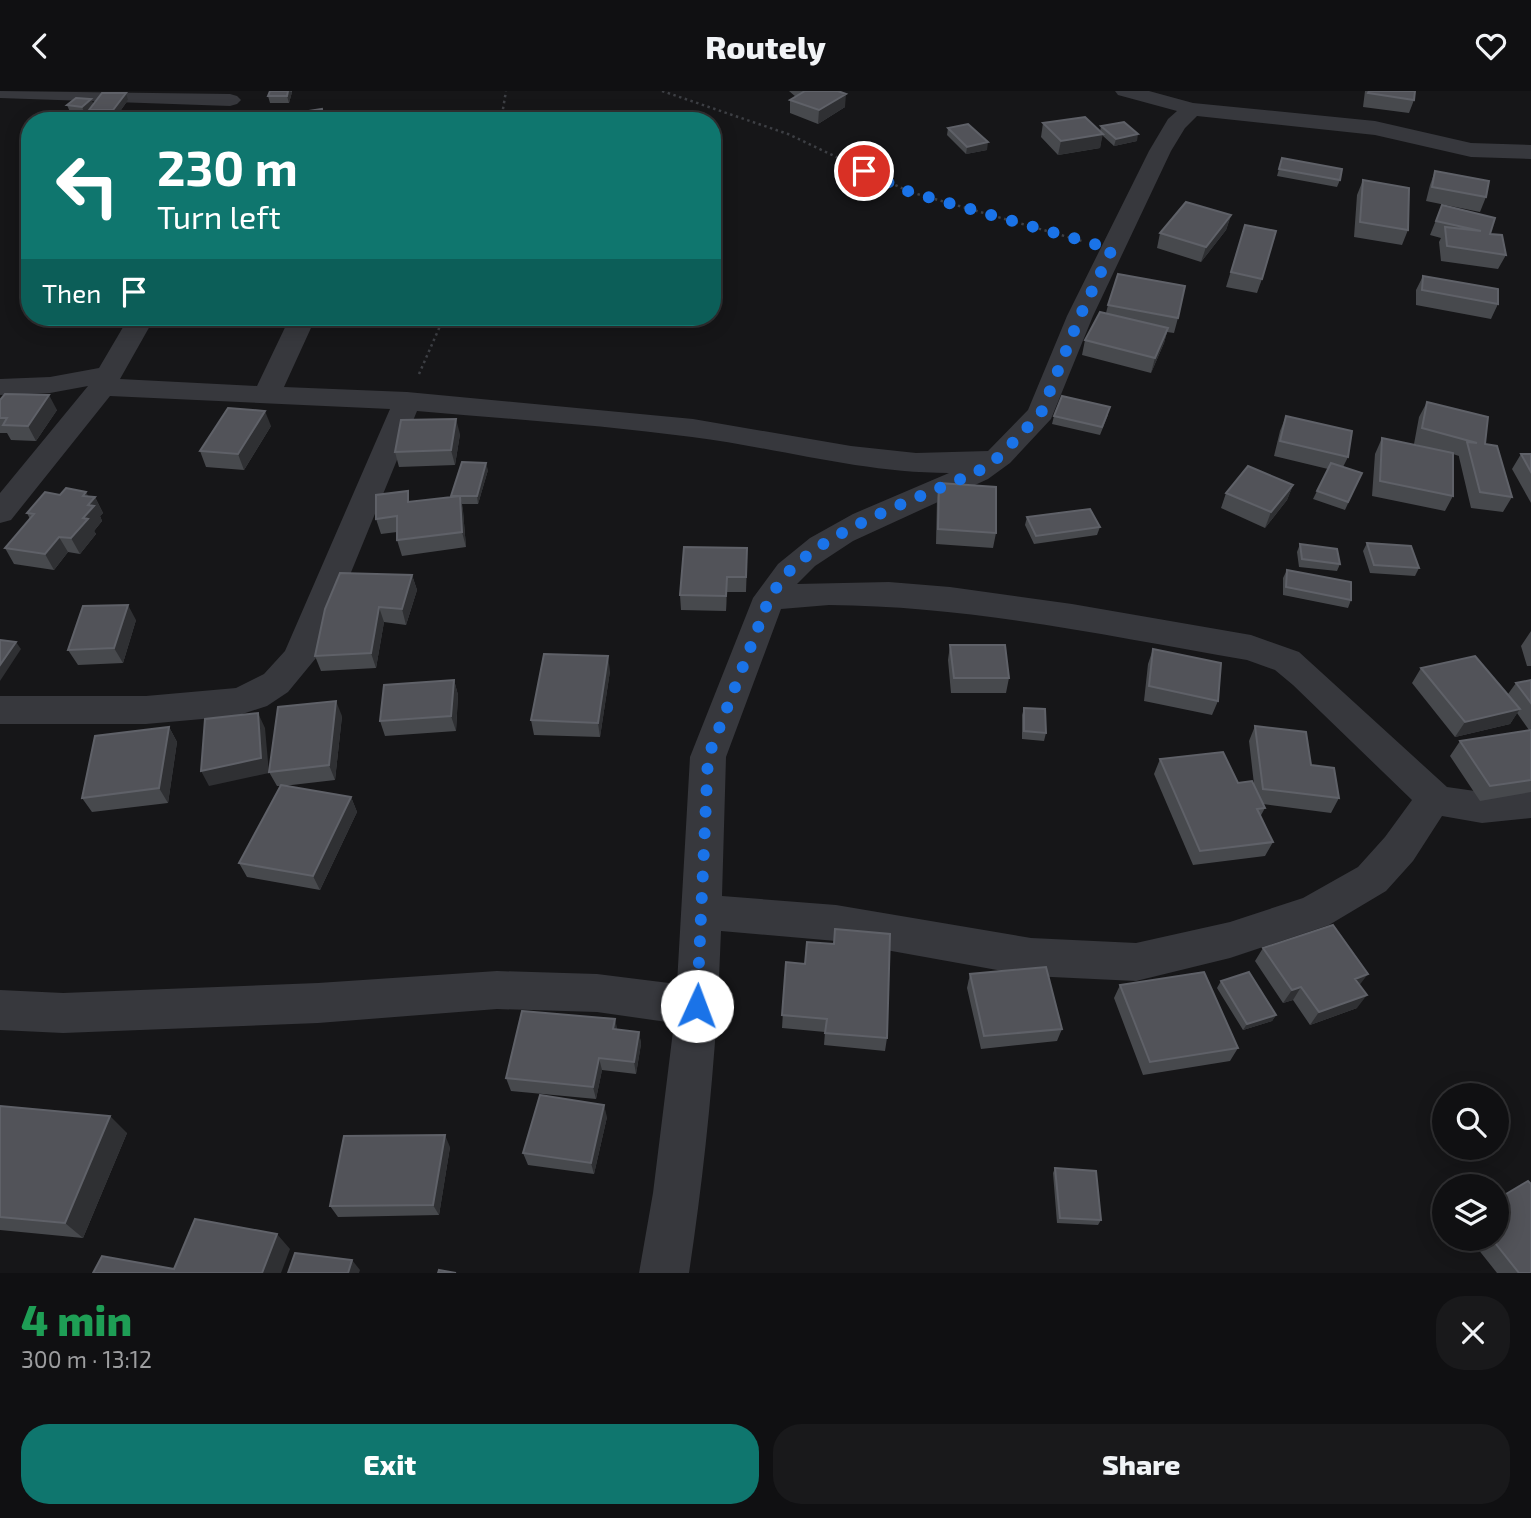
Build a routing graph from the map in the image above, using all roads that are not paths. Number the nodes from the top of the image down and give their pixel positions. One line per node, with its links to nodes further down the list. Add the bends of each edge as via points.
1 (1125, 91): 4 (street)
2 (0, 92): 3 (street)
3 (233, 96): 5 (street)
4 (1192, 109): 6 (street, via 1375,128 1471,150); 13 (street, via 1176,124 1160,151 1080,316 1041,413)
5 (225, 112)
6 (1531, 152)
7 (137, 326): 9 (street)
8 (299, 326): 11 (street)
9 (105, 381): 10 (street); 11 (street); 14 (street)
10 (0, 387)
11 (266, 395): 12 (street)
12 (407, 401): 13 (street, via 693,428 916,463); 16 (street, via 299,658 276,683 255,696 214,706)
13 (1000, 456): 15 (street, via 977,472 839,534 804,557)
14 (0, 513)
15 (769, 599): 17 (street, via 862,593 982,603 1251,648 1287,661 1306,676); 19 (street, via 708,757)
16 (0, 710)
17 (1434, 798): 18 (street, via 1457,807 1482,809); 19 (street, via 1372,879 1315,912 1230,940 1136,962 1031,957 836,923)
18 (1531, 803)
19 (700, 912): 20 (street)
20 (697, 1006): 21 (street, via 597,993 497,990 77,1013); 22 (street)
21 (0, 1010)
22 (664, 1273)

